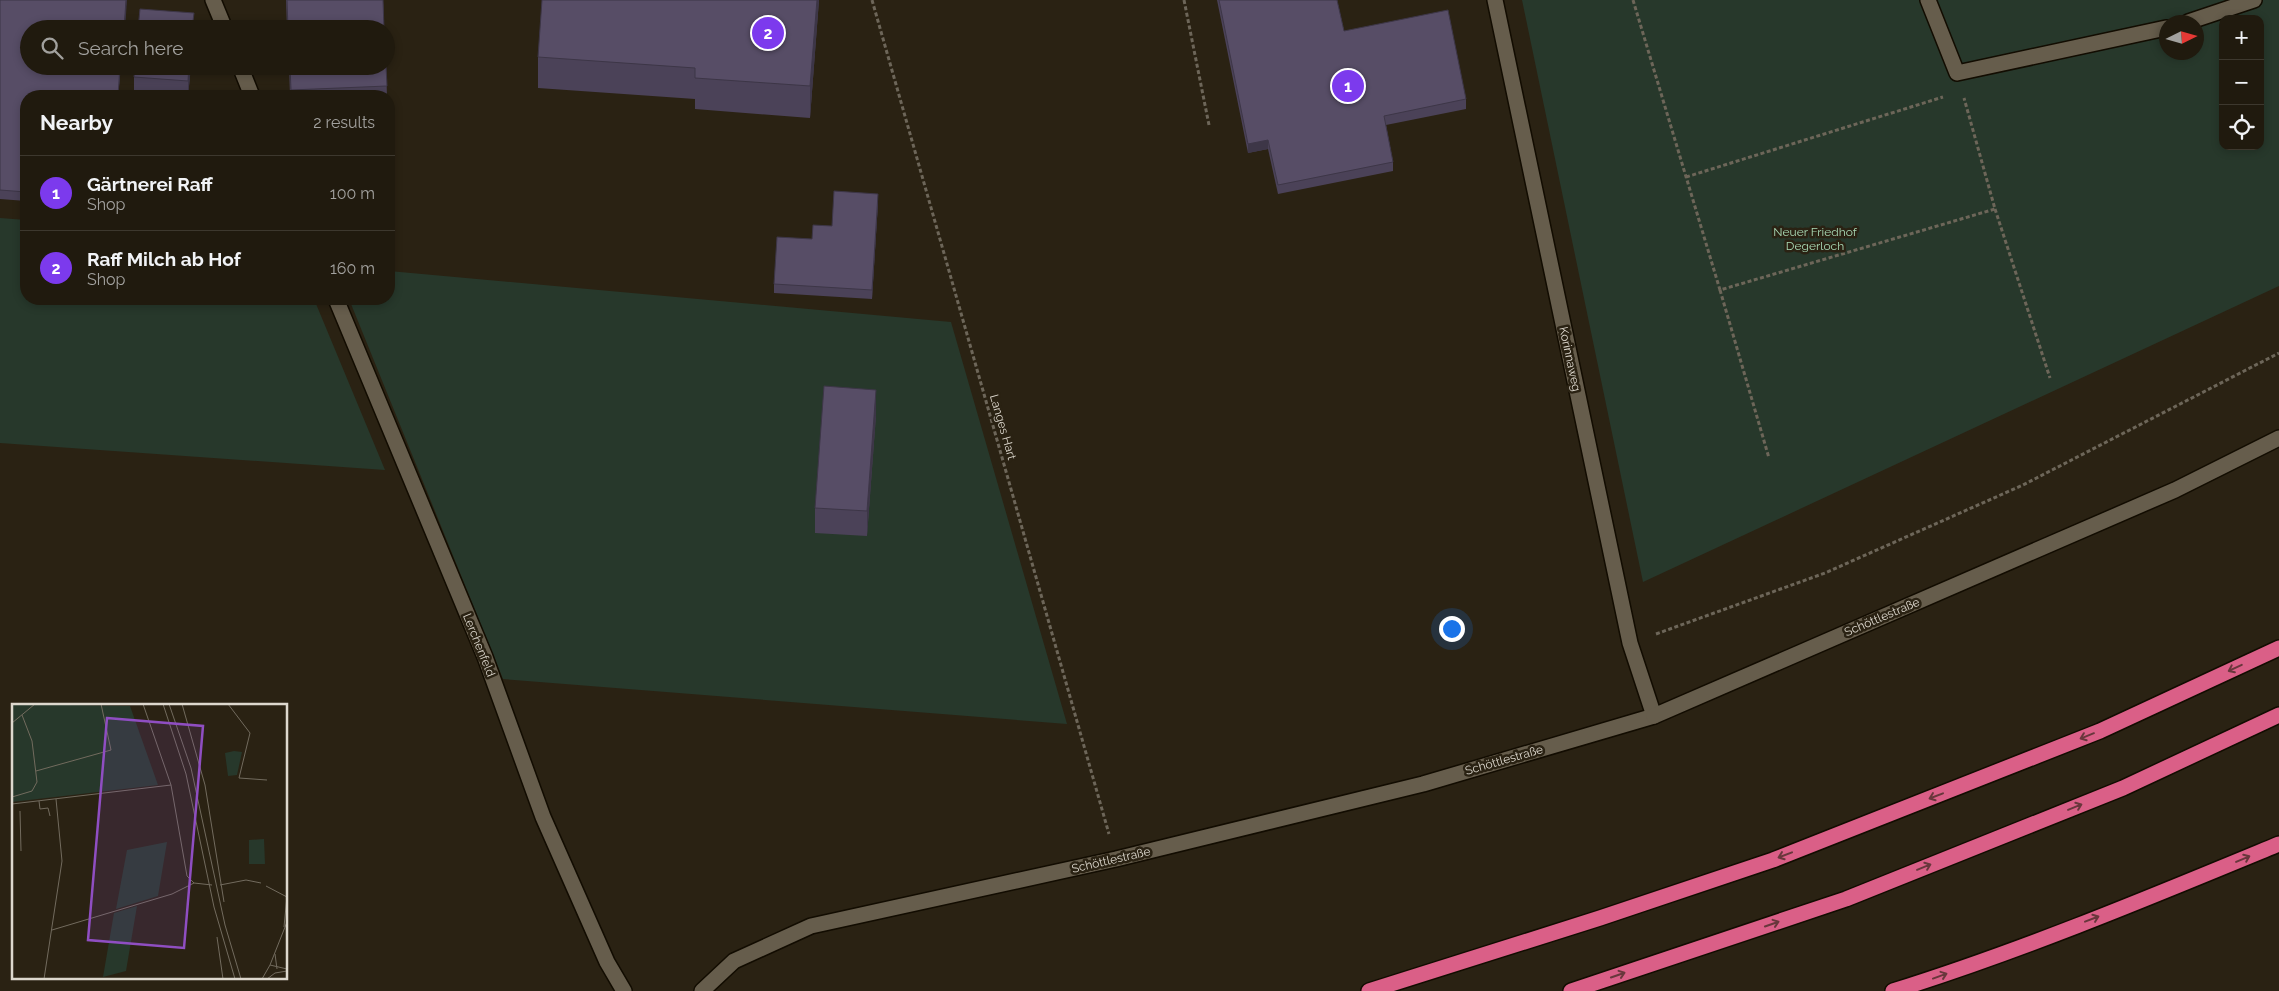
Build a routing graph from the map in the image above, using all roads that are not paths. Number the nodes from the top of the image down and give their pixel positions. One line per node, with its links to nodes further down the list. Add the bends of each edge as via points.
1 (213, 0): 6 (street)
2 (1494, 0): 14 (street, Korinnaweg, via 1630,644)
3 (1928, 0): 7 (street, via 1957,74)
4 (2254, 0): 5 (street)
5 (2204, 17)
6 (221, 20)
7 (2159, 30)
8 (244, 75): 9 (street)
9 (250, 90)
10 (338, 305): 16 (street, Lerchenfeld, via 485,657 544,817 607,962)
11 (2279, 438): 14 (street, Schöttlestraße, via 2175,490)
12 (2279, 648): 18 (highway, one-way to 18, via 2100,731 1773,860)
13 (2279, 715): 19 (highway, one-way to 13, via 1846,899 2123,788)
14 (1654, 716): 17 (street, Schöttlestraße, via 1423,784 1116,859 811,926 734,961)
15 (2279, 844): 20 (highway, one-way to 15, via 2154,896)
16 (624, 991)
17 (702, 991)
18 (1369, 991)
19 (1572, 991)
20 (1893, 991)

